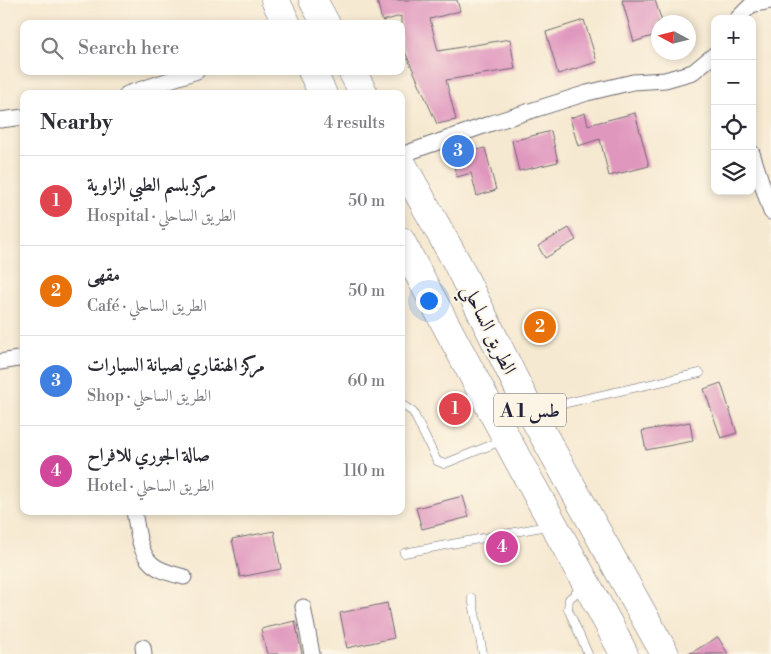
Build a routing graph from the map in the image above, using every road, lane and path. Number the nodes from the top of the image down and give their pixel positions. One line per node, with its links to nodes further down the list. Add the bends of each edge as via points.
1 (275, 0): 6 (highway)
2 (313, 0): 7 (highway)
3 (771, 1): 4 (street)
4 (751, 3): 5 (street)
5 (740, 15)
6 (285, 20)
7 (324, 20)
8 (711, 57): 17 (street, via 693,72 586,93)
9 (185, 75): 12 (street)
10 (314, 75): 13 (highway)
11 (354, 75): 14 (highway)
12 (139, 90)
13 (321, 90)
14 (362, 90)
15 (20, 118): 16 (street)
16 (0, 120)
17 (405, 154)
18 (756, 165): 20 (street)
19 (405, 169): 27 (highway, الطريق الساحلي / A 1 طس, via 457,263)
20 (771, 212)
21 (405, 256): 22 (highway, الطريق الساحلي / A 1 طس)
22 (409, 271): 28 (highway, الطريق الساحلي / A 1 طس)
23 (20, 359): 24 (street)
24 (0, 362)
25 (700, 373): 27 (lane)
26 (405, 407): 28 (lane, via 413,412 436,461 440,463)
27 (530, 410): 40 (highway, الطريق الساحلي / A 1 طس)
28 (506, 439): 30 (highway, الطريق الساحلي / A 1 طس)
29 (135, 515): 32 (street, via 138,535 151,563)
30 (554, 525): 31 (lane); 33 (highway, الطريق الساحلي / A 1 طس)
31 (404, 553)
32 (184, 577)
33 (587, 584): 38 (lane, via 570,599 568,609); 39 (highway, الطريق الساحلي / A 1 طس)
34 (472, 598): 37 (lane)
35 (303, 607): 36 (street)
36 (312, 654)
37 (483, 654)
38 (588, 654)
39 (624, 654)
40 (665, 654)

